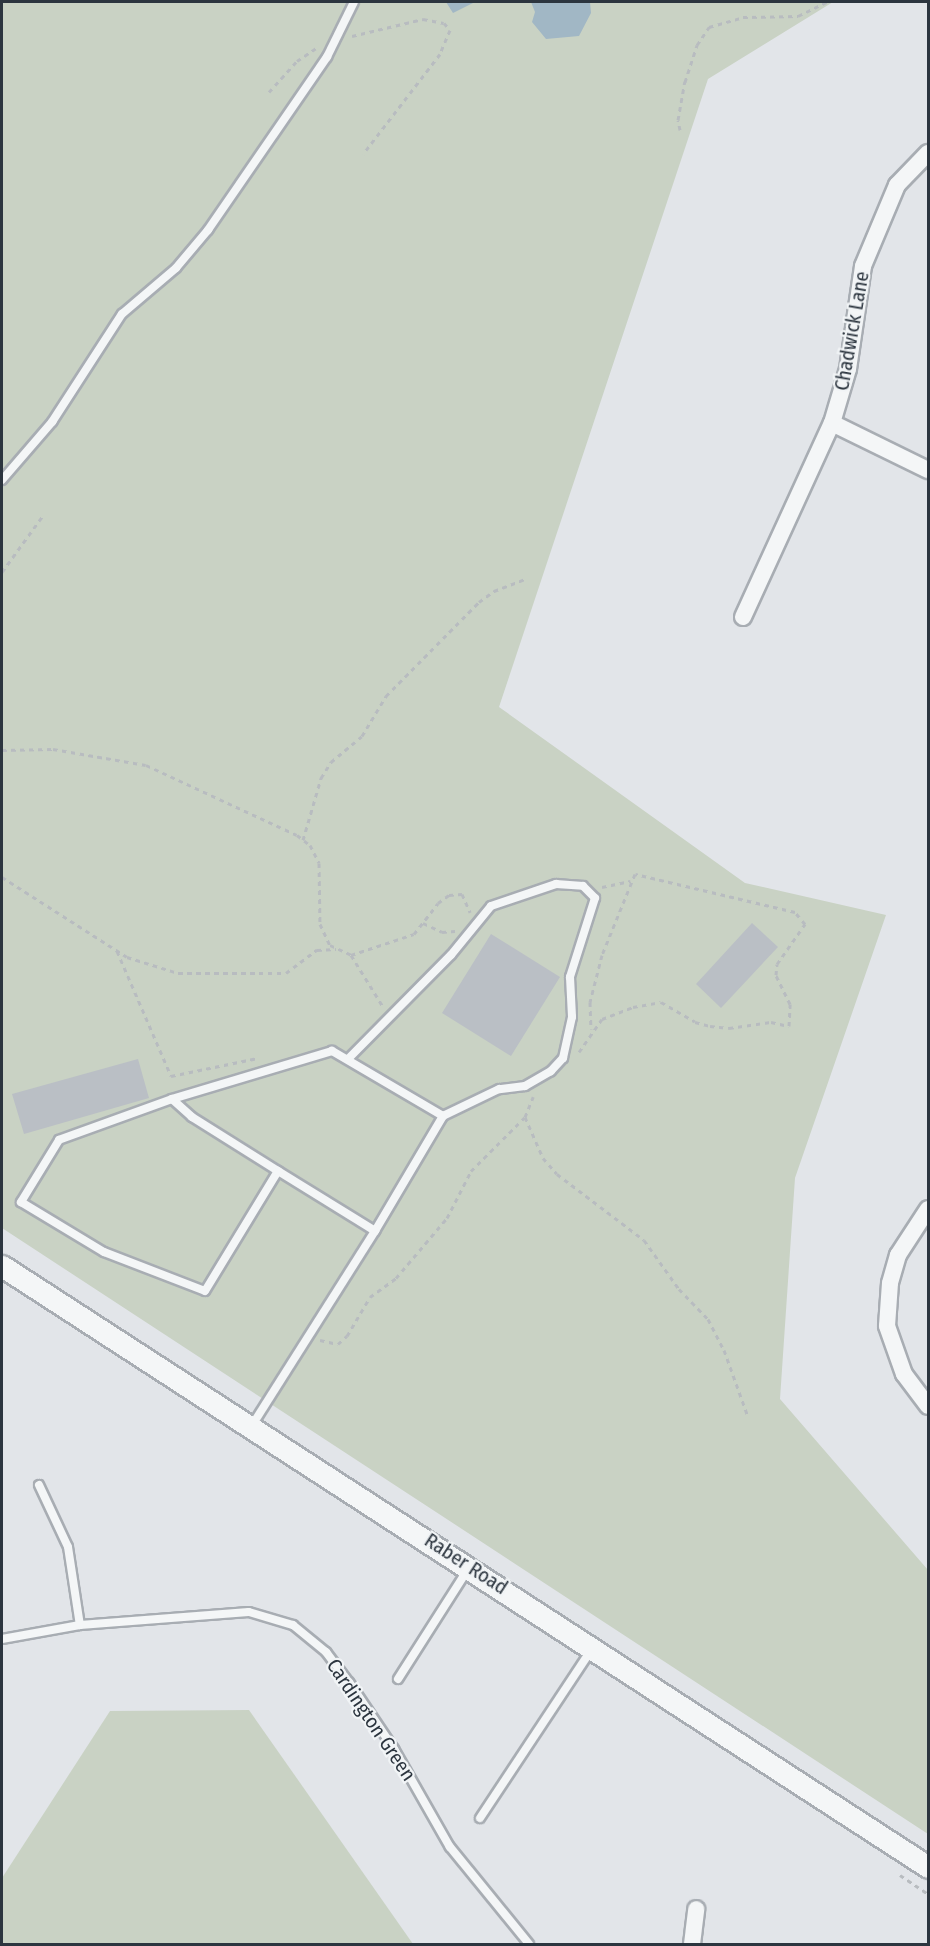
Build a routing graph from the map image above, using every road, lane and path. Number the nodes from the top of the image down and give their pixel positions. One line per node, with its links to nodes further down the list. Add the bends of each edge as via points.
1 (354, 2): 3 (lane)
2 (827, 2): 5 (path, via 798,16 743,17 709,27 697,45 685,82 678,120)
3 (336, 41): 4 (path, via 310,51); 7 (path, via 423,19 444,23 450,30 440,54); 10 (lane, via 257,163 208,230 176,268 122,314 52,422)
4 (269, 92)
5 (680, 130)
6 (928, 153): 8 (street, Chadwick Lane, via 897,185 863,266 848,369)
7 (363, 154)
8 (832, 423): 9 (street); 14 (street, Chadwick Lane)
9 (928, 470)
10 (2, 480)
11 (42, 518): 12 (path)
12 (2, 572)
13 (525, 579): 16 (path, via 494,591 479,602 419,667 386,696 362,736 331,762 321,778)
14 (743, 617)
15 (2, 750): 16 (path, via 53,749 146,765 248,810)
16 (303, 840): 24 (path, via 319,863 320,924 330,945)
17 (2, 877): 23 (path)
18 (632, 880): 19 (path); 26 (path, via 602,955 590,1002); 26 (path, via 635,874 644,875 795,912 805,924 777,963 776,975 790,1004 789,1026 771,1022 729,1028 710,1026 695,1022 661,1002 633,1006 602,1019)
19 (589, 890): 25 (lane, via 556,884 491,906 451,955); 32 (lane, via 596,898 570,977 572,1017 563,1058 551,1071 525,1086 499,1089)
20 (465, 922): 21 (path, via 470,911 462,894 449,895 438,903)
21 (423, 923): 22 (path, via 442,932); 24 (path, via 414,934)
22 (460, 926)
23 (117, 950): 24 (path, via 127,957 178,973 208,975 286,973 317,950 334,948); 27 (path, via 171,1076)
24 (351, 955): 25 (path)
25 (389, 1017): 28 (lane)
26 (591, 1029): 29 (path)
27 (262, 1057)
28 (349, 1058): 31 (lane, via 332,1051); 32 (lane)
29 (574, 1060)
30 (535, 1094): 33 (path)
31 (172, 1099): 34 (lane, via 192,1117); 34 (lane, via 59,1140 21,1202 104,1252 205,1291)
32 (443, 1116): 36 (lane)
33 (525, 1118): 38 (path, via 471,1171 447,1218 396,1278 370,1297 347,1336 338,1344 322,1342); 40 (path, via 543,1158 557,1174 644,1240 679,1289 708,1319 724,1350)
34 (278, 1171): 36 (lane)
35 (928, 1209): 39 (street, via 898,1255 890,1283 887,1326 904,1374)
36 (375, 1230): 38 (lane)
37 (2, 1266): 41 (street, Raber Road)
38 (310, 1331): 41 (lane)
39 (928, 1406)
40 (747, 1414)
41 (251, 1427): 43 (street, Raber Road)
42 (39, 1485): 44 (lane, via 68,1547)
43 (470, 1566): 46 (street, Raber Road); 47 (lane)
44 (80, 1625): 45 (lane, Cardington Green); 51 (lane, Cardington Green, via 249,1612 272,1616 311,1637 349,1682 394,1749 450,1847)
45 (2, 1639)
46 (592, 1647): 48 (lane); 49 (street, Raber Road)
47 (398, 1679)
48 (480, 1818)
49 (928, 1867)
50 (696, 1909): 52 (street)
51 (529, 1944)
52 (692, 1944)

